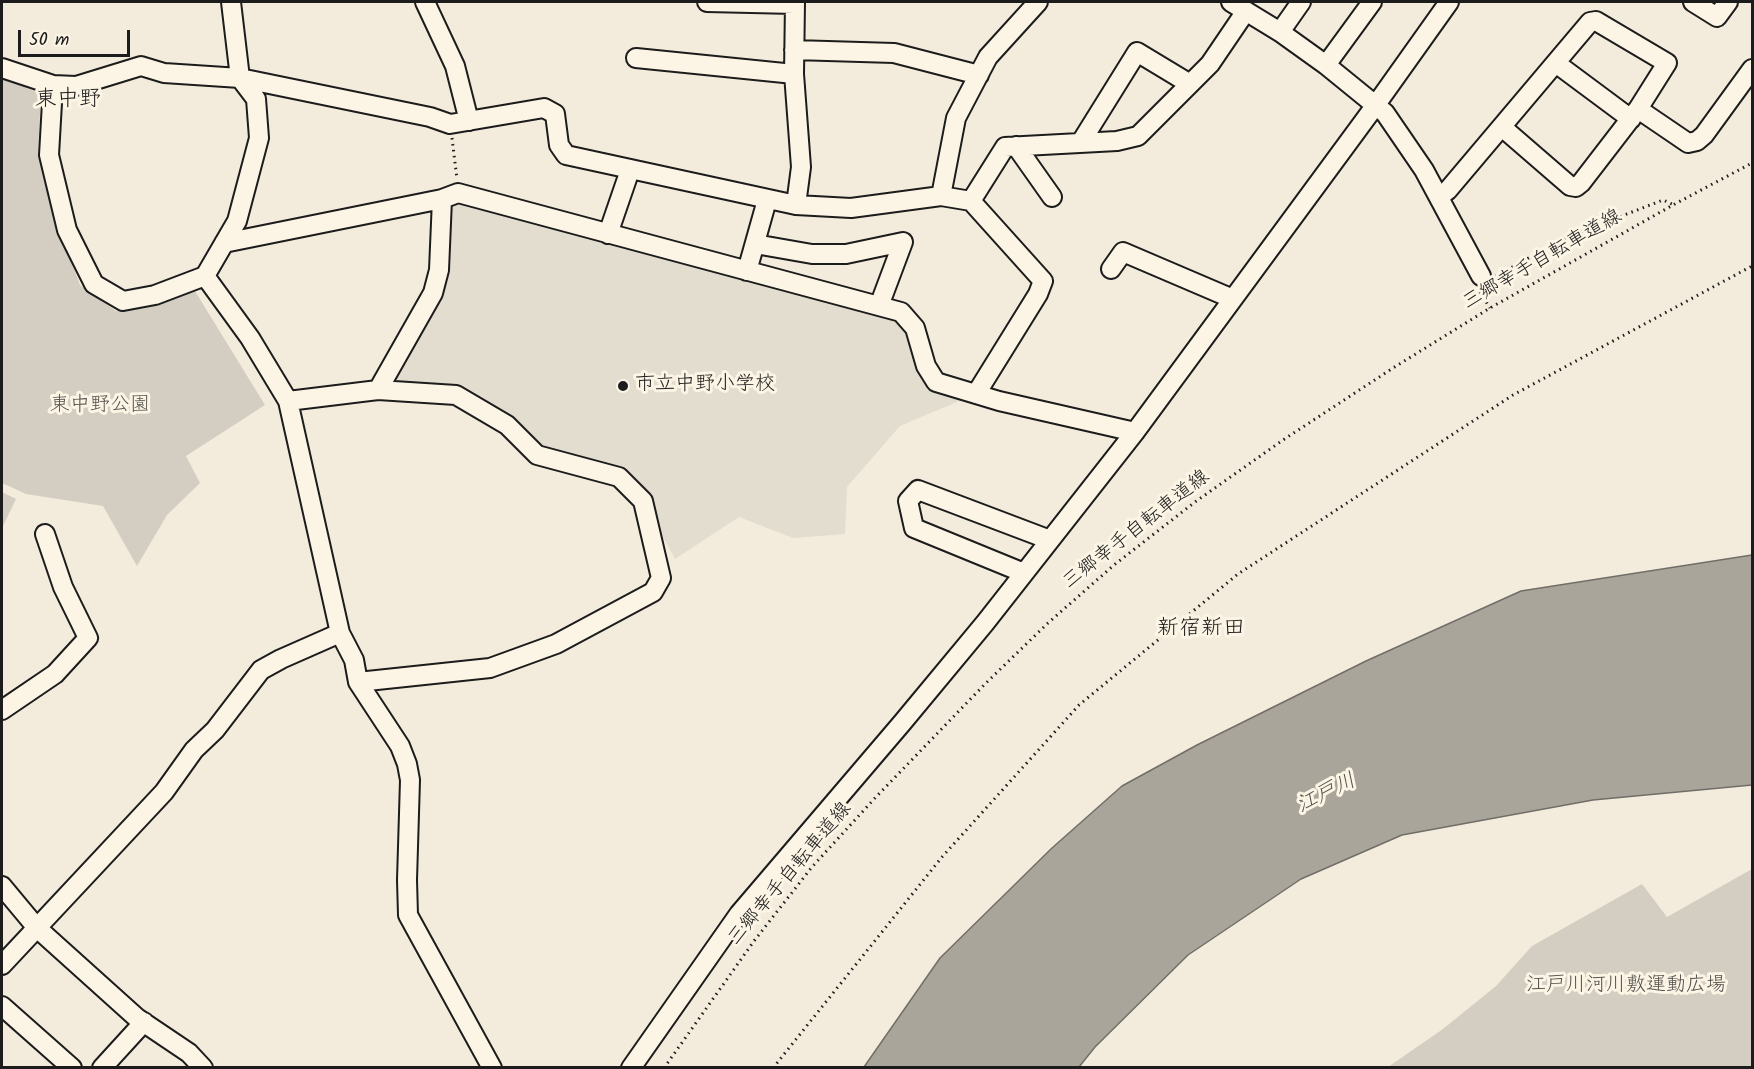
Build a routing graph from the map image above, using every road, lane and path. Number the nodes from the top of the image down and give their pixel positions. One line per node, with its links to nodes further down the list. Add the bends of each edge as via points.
1 (231, 2): 21 (street)
2 (426, 2): 26 (street, via 454,66)
3 (707, 2): 10 (street)
4 (1038, 2): 20 (street, via 988,57)
5 (1301, 2): 12 (street)
6 (1372, 2): 16 (street)
7 (1449, 2): 24 (street)
8 (1693, 2): 9 (street, via 1717,17)
9 (1728, 2)
10 (795, 3): 13 (street)
11 (1238, 6): 12 (street); 22 (street, via 1210,64)
12 (1280, 32): 16 (street)
13 (794, 50): 19 (street); 20 (street, via 894,53)
14 (636, 58): 19 (street)
15 (1557, 64): 25 (street); 25 (street, via 1590,22 1596,21 1667,63); 28 (street)
16 (1326, 65): 24 (street)
17 (2, 68): 23 (street)
18 (1752, 69): 25 (street, via 1697,141 1688,143)
19 (794, 74): 40 (street, via 801,166)
20 (979, 75): 34 (street, via 957,118)
21 (240, 78): 23 (street, via 164,73 141,66 76,86); 27 (street); 42 (street, via 256,99 259,138 237,221)
22 (1190, 84): 29 (street, via 1138,136); 29 (street, via 1137,52)
23 (53, 85): 47 (street, via 49,155 67,230 94,284 123,301 154,295)
24 (1375, 106): 36 (street, via 1385,113); 49 (street)
25 (1635, 114): 28 (street, via 1576,187)
26 (469, 121): 27 (street); 32 (street, via 544,108 555,114 559,145 566,155)
27 (450, 124): 33 (path)
28 (1503, 128): 36 (street)
29 (1082, 142): 30 (street)
30 (1016, 146): 35 (street); 38 (street, via 1005,147)
31 (1752, 163): 39 (path, 三郷幸手自転車道線)
32 (630, 170): 37 (street); 41 (street)
33 (450, 196): 41 (street); 42 (street); 53 (street, via 433,293)
34 (941, 196): 38 (street); 40 (street, via 851,208)
35 (1052, 196)
36 (1439, 198): 48 (street)
37 (767, 200): 40 (street); 43 (street)
38 (971, 201): 54 (street, via 1043,281)
39 (1673, 205): 48 (path, via 1663,200 1565,238); 52 (path, 三郷幸手自転車道線)
40 (796, 206)
41 (608, 234): 46 (street)
42 (224, 243): 47 (street)
43 (755, 244): 46 (street); 51 (street, via 812,255 846,254 903,242)
44 (1752, 266): 74 (path, via 1513,395 1238,574 1079,705 942,857)
45 (1111, 269): 49 (street, via 1123,252)
46 (747, 271): 51 (street)
47 (205, 276): 55 (street)
48 (1487, 277)
49 (1233, 299): 56 (street)
50 (1485, 300): 52 (path)
51 (879, 306): 54 (street, via 901,312 915,328 926,366 936,381)
52 (1490, 308): 73 (path, 三郷幸手自転車道線, via 1310,422 1195,502 1048,623 812,867)
53 (378, 390): 55 (street); 61 (street, via 456,395 507,425 537,454 619,477 643,501 661,578 653,592 556,644 490,668)
54 (976, 394): 56 (street)
55 (288, 400): 60 (street)
56 (1135, 432): 58 (street)
57 (45, 534): 62 (street, via 63,587 88,638 55,674)
58 (1050, 540): 59 (street); 59 (street, via 918,490 908,501 914,528)
59 (1024, 573): 72 (street, via 739,914)
60 (340, 633): 61 (street, via 354,660); 64 (street, via 261,670 164,792)
61 (358, 682): 71 (street, via 400,746 407,764 408,915)
62 (2, 710)
63 (2, 886): 64 (street)
64 (37, 928): 65 (street); 67 (street)
65 (2, 965)
66 (2, 1006): 68 (street)
67 (144, 1022): 69 (street); 70 (street, via 189,1053)
68 (72, 1068)
69 (102, 1068)
70 (203, 1068)
71 (492, 1068)
72 (631, 1068)
73 (664, 1068)
74 (773, 1068)

